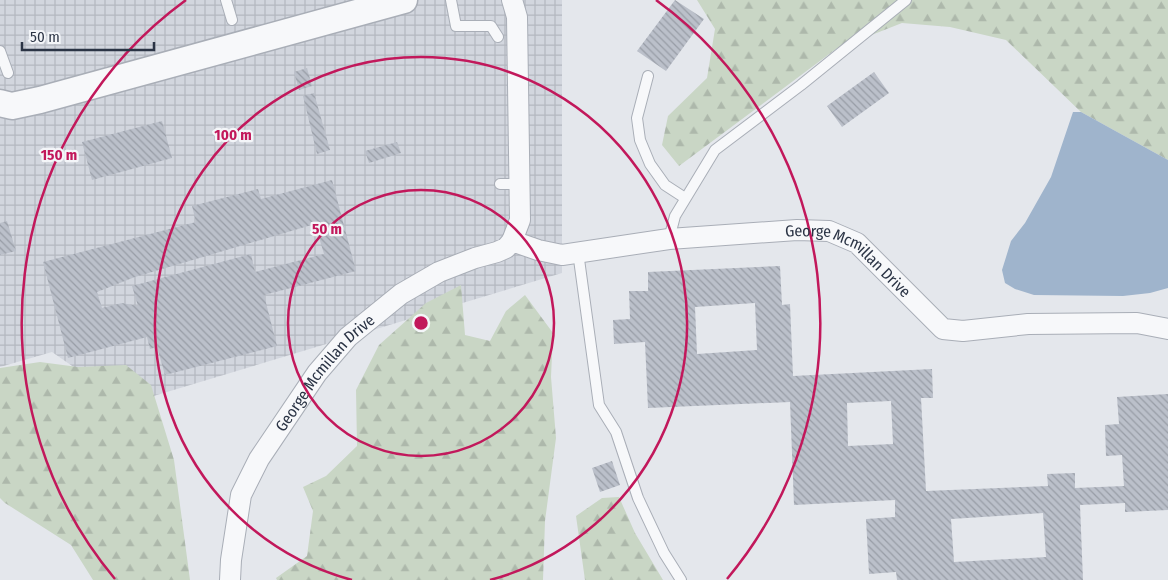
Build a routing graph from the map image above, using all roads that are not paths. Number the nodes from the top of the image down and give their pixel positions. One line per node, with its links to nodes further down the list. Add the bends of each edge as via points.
1 (226, 0): 6 (lane)
2 (404, 0): 11 (street, via 40,100 12,106)
3 (451, 0): 7 (lane, via 456,26 491,26)
4 (512, 0): 14 (street, via 517,18 510,184 520,220)
5 (906, 0): 12 (lane, via 715,150)
6 (232, 20)
7 (498, 37)
8 (0, 51): 9 (lane)
9 (8, 73)
10 (648, 76): 12 (lane, via 637,118 640,140 650,164 665,185)
11 (0, 103)
12 (685, 198): 13 (lane, via 675,216)
13 (669, 239): 15 (street, George Mcmillan Drive); 16 (street, George Mcmillan Drive, via 797,230 829,231 857,243 943,329 963,331 1028,324 1138,323)
14 (512, 241): 15 (street, George Mcmillan Drive, via 562,255); 17 (street, George Mcmillan Drive, via 506,248 439,272 401,294 348,337 318,373 258,459 241,495)
15 (578, 252): 18 (lane, via 599,405 616,432 642,506 664,553)
16 (1168, 329)
17 (230, 580)
18 (681, 580)

